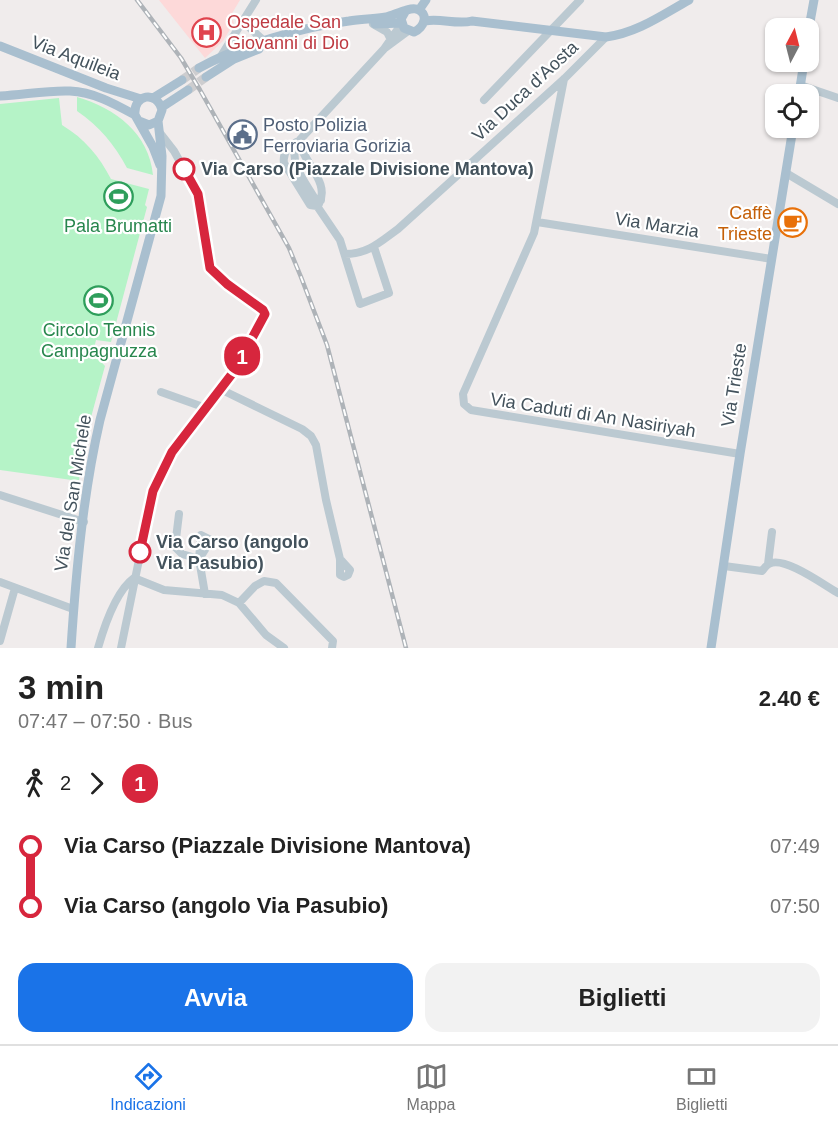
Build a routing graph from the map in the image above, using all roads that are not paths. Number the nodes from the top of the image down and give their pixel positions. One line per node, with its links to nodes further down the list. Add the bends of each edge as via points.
1 (256, 0): 8 (street)
2 (426, 0): 7 (main road)
3 (580, 0): 12 (street)
4 (689, 0): 13 (main road, via 636,30)
5 (814, 0): 9 (main road)
6 (405, 12): 7 (main road, via 411,8); 11 (main road); 15 (main road)
7 (422, 15): 11 (main road, via 419,30); 12 (main road, via 433,20)
8 (246, 18): 15 (street, via 250,28); 18 (street)
9 (811, 18)
10 (371, 24): 11 (main road); 14 (street, via 387,32); 20 (main road, via 286,39 234,59)
11 (405, 27): 14 (street); 17 (street)
12 (553, 30): 13 (main road); 29 (street)
13 (606, 37): 21 (street, Via Duca d'Aosta)
14 (390, 38): 17 (street)
15 (264, 41): 18 (main road)
16 (0, 46): 28 (main road, Via Aquileia)
17 (384, 49): 35 (street)
18 (220, 56): 19 (main road)
19 (199, 68)
20 (206, 77)
21 (564, 79): 40 (street, Via Caduti di An Nasiriyah); 41 (street, Via Duca d'Aosta)
22 (182, 80): 26 (main road)
23 (188, 90): 30 (main road)
24 (819, 94): 27 (street)
25 (0, 96): 31 (main road, via 83,93 103,98)
26 (153, 98): 28 (main road); 30 (main road)
27 (838, 98)
28 (141, 99): 31 (main road, via 135,106)
29 (484, 100)
30 (162, 107): 32 (main road)
31 (137, 118): 32 (main road, via 149,124); 36 (main road, Via del San Michele)
32 (158, 121): 33 (main road, Via del San Michele)
33 (160, 133): 36 (main road, Via del San Michele); 44 (street, via 198,194 210,268 265,314 235,370)
34 (791, 138): 37 (main road, Via Trieste)
35 (300, 140): 38 (street, via 321,185); 38 (street, via 294,148 295,163)
36 (162, 170): 50 (main road, Via del San Michele, via 161,196 92,453)
37 (786, 173): 39 (street); 43 (main road, Via Trieste)
38 (319, 203): 42 (street)
39 (838, 204)
40 (537, 222): 43 (street, Via Marzia); 47 (street, Via Caduti di An Nasiriyah, via 463,394 464,404 471,410)
41 (374, 247): 42 (street); 42 (street, via 389,293 360,304)
42 (345, 254)
43 (772, 259): 47 (main road, Via Trieste)
44 (220, 389): 46 (street); 52 (street, via 311,436)
45 (161, 392): 46 (street)
46 (205, 410): 55 (street, via 172,452 153,491)
47 (740, 454): 54 (main road, Via Trieste)
48 (0, 495): 50 (street)
49 (179, 514): 59 (street, via 175,547 182,554 199,559)
50 (84, 522): 61 (main road, Via del San Michele)
51 (772, 532): 53 (street)
52 (340, 559)
53 (768, 564): 54 (street, via 762,571); 58 (street, via 788,564)
54 (724, 566): 68 (main road, Via Trieste)
55 (134, 578): 59 (street, via 164,590); 64 (street, via 125,584 118,597); 65 (street)
56 (0, 582): 57 (street)
57 (15, 588): 61 (street); 62 (street)
58 (838, 593)
59 (205, 594): 60 (street, via 222,595)
60 (239, 603): 66 (street, via 266,635); 67 (street, via 264,580 276,583 333,641)
61 (73, 609): 63 (main road, Via del San Michele)
62 (0, 640)
63 (71, 648)
64 (98, 648)
65 (120, 648)
66 (284, 648)
67 (332, 648)
68 (711, 648)

